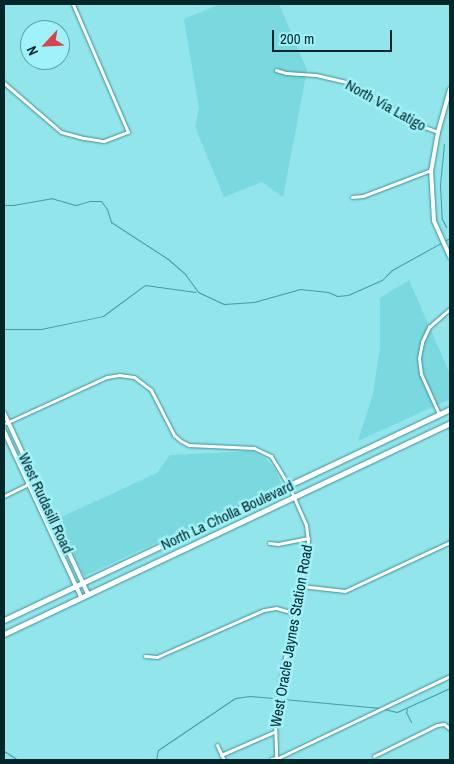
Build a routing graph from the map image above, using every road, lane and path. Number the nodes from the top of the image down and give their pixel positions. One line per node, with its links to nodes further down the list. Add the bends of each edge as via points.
1 (73, 4): 3 (street, via 128,132 104,141 61,132)
2 (276, 70): 5 (street, North Via Latigo, via 346,82 419,125)
3 (4, 83)
4 (450, 89): 5 (street)
5 (438, 132): 6 (street, North Via Latigo)
6 (431, 170): 7 (street, via 363,196); 8 (street, North Via Latigo, via 434,221)
7 (352, 197)
8 (450, 256)
9 (450, 310): 12 (street, via 429,327 419,358 421,374)
10 (450, 409): 12 (main road, North La Cholla Boulevard)
11 (4, 413): 13 (street, West Rudasill Road)
12 (440, 414): 17 (main road, North La Cholla Boulevard)
13 (7, 422): 17 (street, West Oracle Jaynes Station Road, via 107,377 134,377 151,390 174,435 181,441 189,445 244,446 266,452 279,466); 23 (street, West Rudasill Road)
14 (450, 423): 19 (main road, North La Cholla Boulevard)
15 (4, 431): 16 (street, West Rudasill Road)
16 (31, 483): 18 (street); 24 (street, West Rudasill Road)
17 (289, 486): 19 (street, West Oracle Jaynes Station Road); 23 (main road, North La Cholla Boulevard)
18 (4, 496)
19 (294, 496): 20 (street, West Oracle Jaynes Station Road); 26 (main road, North La Cholla Boulevard)
20 (308, 538): 22 (street, via 290,543); 25 (street, West Oracle Jaynes Station Road)
21 (450, 542): 25 (street, via 345,591)
22 (269, 543)
23 (82, 583): 24 (main road, North La Cholla Boulevard); 26 (street, West Rudasill Road)
24 (76, 586): 27 (street, West Rudasill Road); 29 (main road, North La Cholla Boulevard)
25 (302, 586): 28 (street, West Oracle Jaynes Station Road)
26 (88, 594): 27 (main road, North La Cholla Boulevard)
27 (81, 597): 30 (main road, North La Cholla Boulevard)
28 (296, 613): 31 (street, via 276,608 264,610 157,657); 34 (street, West Oracle Jaynes Station Road, via 282,672)
29 (4, 620)
30 (4, 634)
31 (145, 656)
32 (450, 676): 39 (street)
33 (450, 729): 37 (street, via 444,722)
34 (274, 732): 36 (street); 39 (street, West Oracle Jaynes Station Road)
35 (217, 744): 36 (street)
36 (221, 754): 38 (street)
37 (374, 757)
38 (224, 760)
39 (275, 760)

